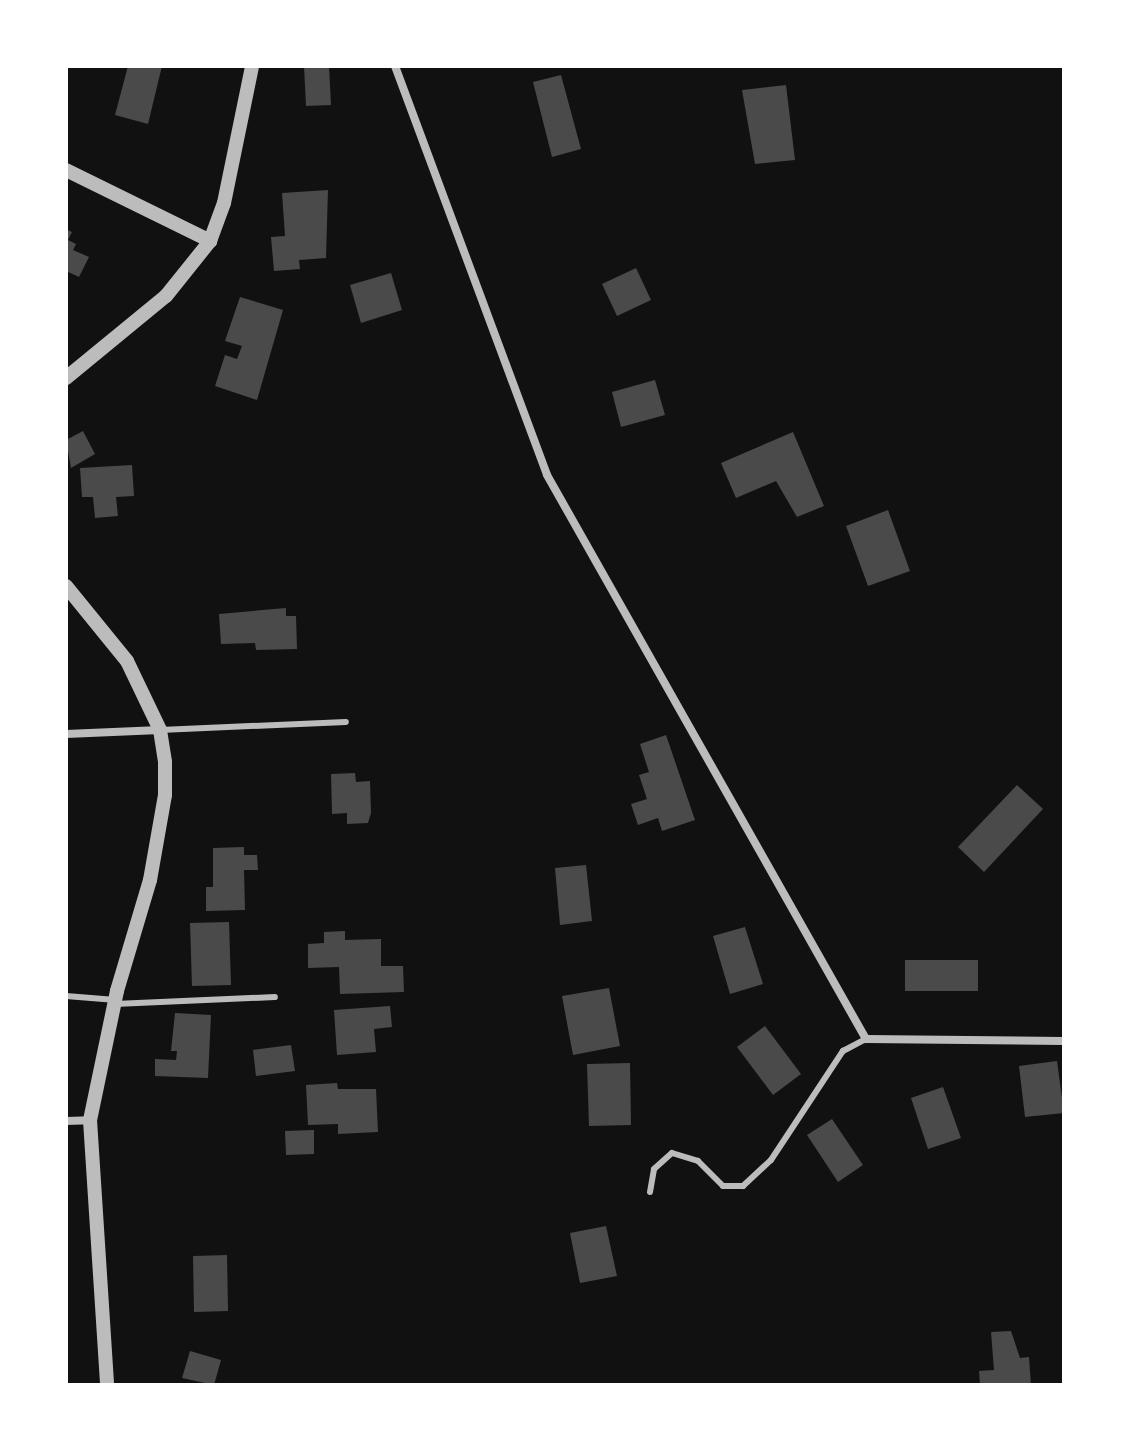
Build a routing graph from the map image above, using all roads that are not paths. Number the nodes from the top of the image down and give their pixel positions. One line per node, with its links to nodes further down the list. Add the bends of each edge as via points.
1 (252, 66): 4 (street, via 224,203)
2 (395, 66): 13 (street, via 547,475)
3 (66, 170): 4 (street)
4 (210, 241): 5 (street, via 166,296)
5 (66, 378)
6 (66, 586): 8 (street, via 127,661)
7 (346, 722): 8 (lane)
8 (160, 730): 9 (street); 12 (street, via 165,795 150,880)
9 (66, 734)
10 (66, 996): 12 (lane)
11 (275, 997): 12 (lane)
12 (115, 1002): 15 (street)
13 (866, 1039): 14 (street); 17 (lane, via 843,1051 771,1160 743,1186 723,1186 698,1161 672,1153 654,1169)
14 (1064, 1041)
15 (90, 1120): 16 (street); 18 (street)
16 (66, 1121)
17 (650, 1192)
18 (107, 1385)

